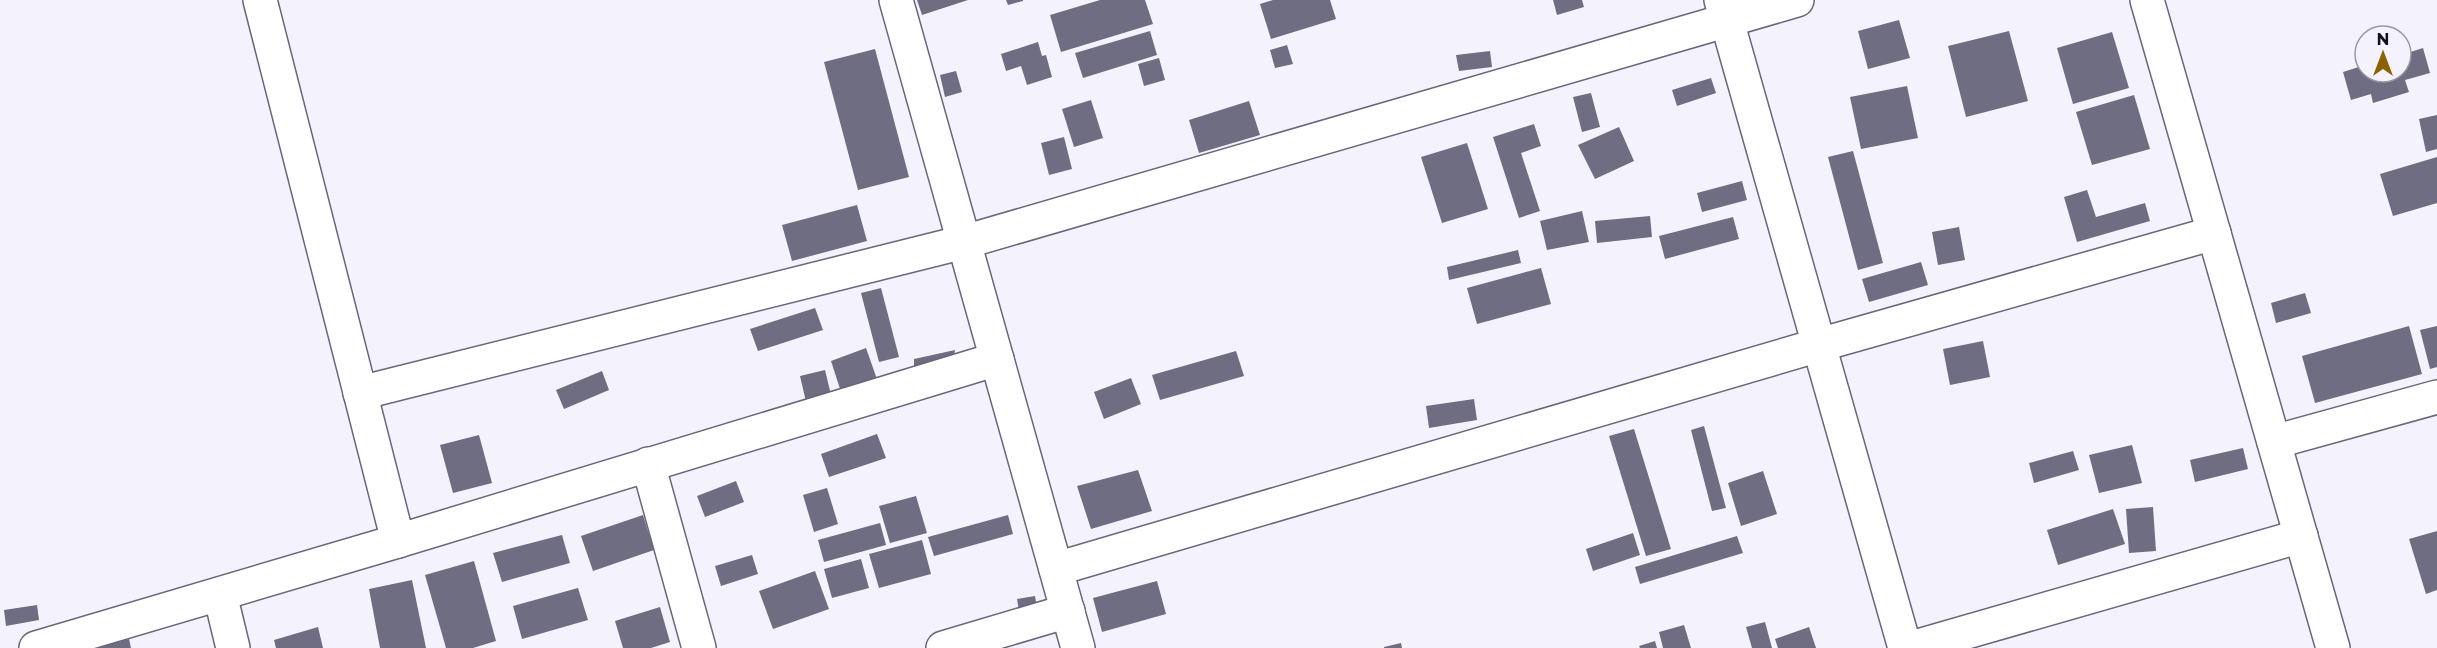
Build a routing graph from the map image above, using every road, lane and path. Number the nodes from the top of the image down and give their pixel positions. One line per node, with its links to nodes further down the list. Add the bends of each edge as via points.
1 (260, 0): 10 (street)
2 (896, 0): 7 (street)
3 (1797, 0): 5 (street)
4 (2147, 0): 6 (street)
5 (1724, 10): 7 (street); 8 (street)
6 (2214, 233): 8 (street); 12 (street)
7 (964, 242): 9 (street); 10 (street)
8 (1819, 345): 16 (street); 24 (street)
9 (997, 359): 13 (street); 16 (street)
10 (360, 393): 15 (street)
11 (2437, 397): 12 (street)
12 (2274, 442): 14 (street)
13 (648, 464): 15 (street); 21 (street)
14 (2301, 536): 25 (street); 26 (street)
15 (398, 541): 17 (street)
16 (1056, 569): 18 (street)
17 (220, 594): 19 (street); 20 (street)
18 (1068, 611): 22 (street); 23 (street)
19 (36, 648)
20 (233, 648)
21 (699, 648)
22 (944, 648)
23 (1078, 648)
24 (1905, 648)
25 (1911, 648)
26 (2333, 648)

